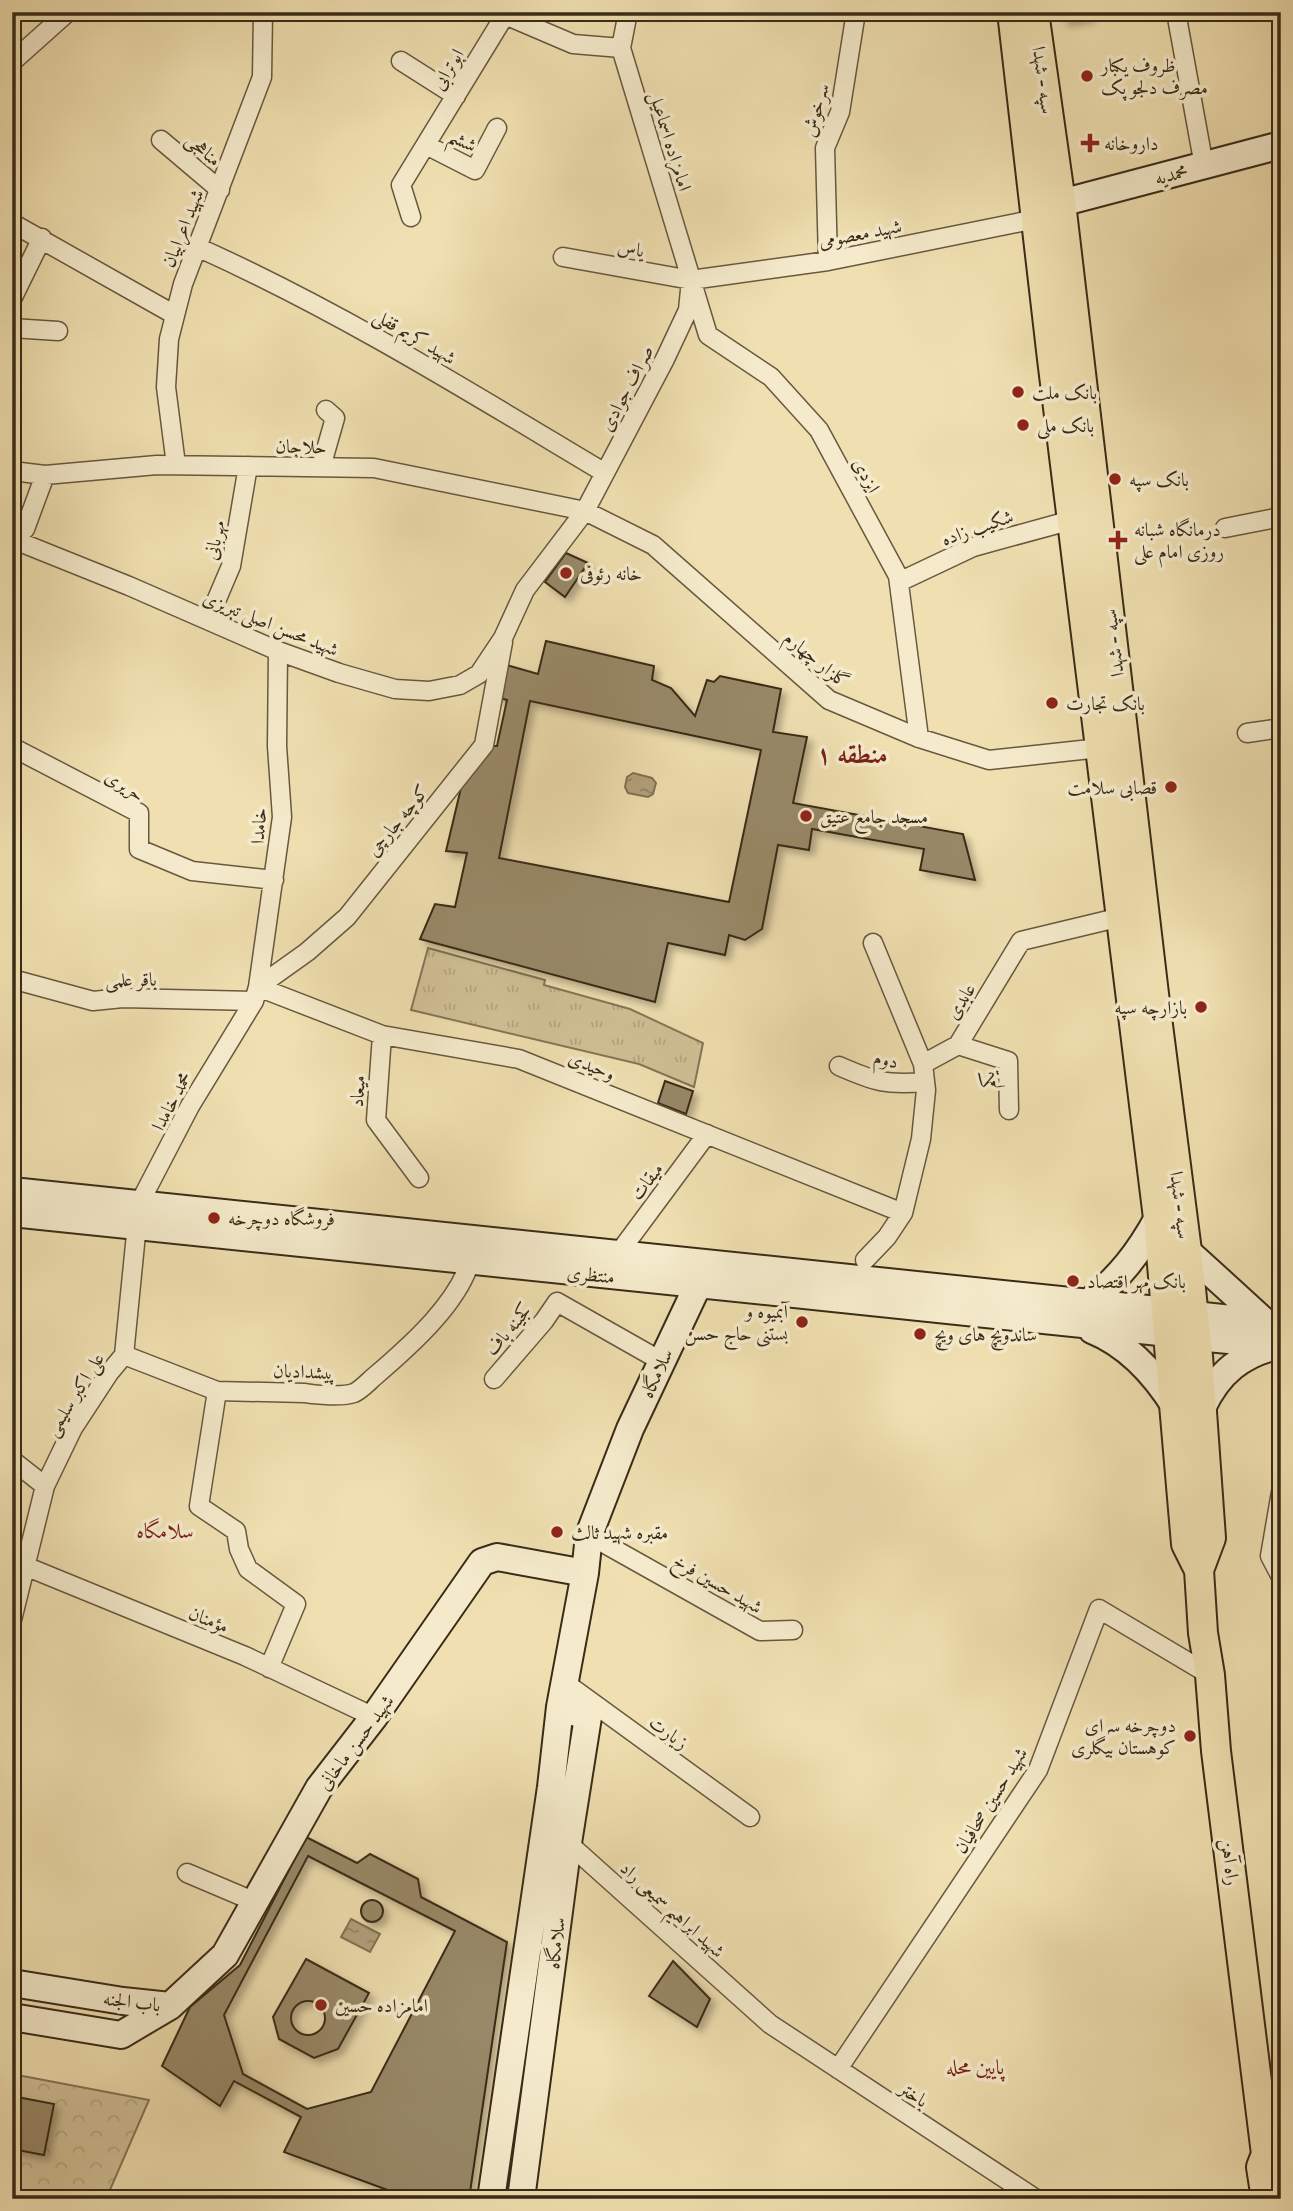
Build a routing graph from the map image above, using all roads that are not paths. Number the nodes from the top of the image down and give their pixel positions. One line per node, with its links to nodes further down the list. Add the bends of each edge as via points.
1 (68, 12): 10 (street)
2 (263, 12): 17 (street, شهید اعرابیان, via 262,77)
3 (628, 12): 8 (street, امامزاده اسماعیل)
4 (856, 12): 25 (street, سرخوش, via 840,112 825,148)
5 (1012, 12): 20 (main road, سپه - شهدا)
6 (1034, 12): 18 (main road, سپه - شهدا)
7 (1176, 12): 16 (street)
8 (621, 48): 11 (street, ابوترابی, via 573,44 505,15); 26 (street, امامزاده اسماعیل)
9 (401, 61): 11 (street)
10 (12, 62)
11 (456, 96): 14 (street, ابوترابی)
12 (497, 128): 14 (street, ششم, via 475,170)
13 (161, 140): 17 (street, مناهجی)
14 (426, 145): 19 (street, ابوترابی, via 401,185)
15 (1281, 145): 16 (main road, محمدیه)
16 (1204, 166): 18 (main road, محمدیه)
17 (220, 190): 23 (street, شهید اعرابیان)
18 (1061, 203): 70 (main road, سپه - شهدا)
19 (411, 217)
20 (1036, 219): 25 (street, شهید معصومی); 40 (main road, سپه - شهدا)
21 (12, 223): 22 (street)
22 (42, 238): 27 (street); 28 (street)
23 (197, 247): 28 (street, شهید اعرابیان); 36 (street, شهید کریم قفلی, via 274,281 383,340)
24 (563, 257): 26 (street, یاس)
25 (828, 261): 26 (street, شهید معصومی)
26 (691, 280): 36 (street, صراف جوادی, via 688,310); 43 (street, ایزدی, via 708,335 771,377 819,430)
27 (12, 299)
28 (175, 315): 32 (street, شهید اعرابیان, via 166,387)
29 (12, 328): 30 (street)
30 (58, 331)
31 (326, 410): 34 (street, via 335,418)
32 (176, 465): 33 (street, حلاجان); 37 (street, حلاجان)
33 (248, 466): 34 (street, حلاجان); 44 (street, مهربانی, via 231,566)
34 (321, 467): 38 (street, حلاجان, via 374,468)
35 (12, 471): 37 (street, حلاجان)
36 (605, 473): 38 (street, صراف جوادی)
37 (45, 474): 42 (street, via 25,529)
38 (585, 511): 45 (street, صراف جوادی, via 525,590); 49 (street, گلزار چهارم, via 653,545 829,700)
39 (1281, 517): 41 (street)
40 (1072, 520): 43 (street, شکیب زاده, via 973,547); 51 (main road, سپه - شهدا)
41 (1225, 528)
42 (12, 537): 44 (street, شهید محسن اصلی تبریزی)
43 (899, 582): 49 (street, ایزدی)
44 (208, 620): 46 (street, شهید محسن اصلی تبریزی)
45 (503, 638): 46 (street, شهید محسن اصلی تبریزی, via 479,674 460,685 429,691 395,689); 56 (street, کوچه جارچی, via 484,745 347,917)
46 (278, 652): 52 (street, خامدا, via 282,817)
47 (1281, 728): 48 (street)
48 (1247, 733)
49 (919, 738): 51 (street, گلزار چهارم, via 989,760)
50 (12, 747): 52 (street, حریری, via 139,813 139,849 192,871)
51 (1100, 748): 53 (main road, سپه - شهدا)
52 (274, 880): 56 (street, خامدا)
53 (1121, 917): 58 (street, عابدی, via 1021,941); 68 (main road, سپه - شهدا)
54 (873, 943): 60 (street)
55 (12, 979): 56 (street, باقر علمی, via 93,1001)
56 (256, 994): 57 (street, وحیدی); 67 (street, محمد خامدا, via 190,1106)
57 (382, 1035): 62 (street, وحیدی, via 519,1059); 63 (street, میعاد, via 376,1120)
58 (958, 1045): 60 (street, عابدی); 61 (street, یکم, via 1008,1061)
59 (839, 1066): 60 (street, دوم, via 895,1084)
60 (924, 1073): 66 (street, via 921,1139)
61 (1009, 1110)
62 (707, 1134): 66 (street, وحیدی); 71 (street, میقات)
63 (419, 1178)
64 (12, 1191): 67 (main road, منتظری)
65 (12, 1213): 67 (main road, منتظری)
66 (903, 1213): 72 (street)
67 (137, 1215): 69 (main road, منتظری); 78 (street, علی اکبر سلیمی)
68 (1158, 1218): 74 (main road, via 1140,1251); 75 (main road, سپه - شهدا)
69 (473, 1250): 71 (main road, منتظری); 73 (main road, منتظری); 81 (street, پیشدادیان, via 454,1295 408,1348 354,1393)
70 (1187, 1251): 75 (main road, سپه - شهدا); 76 (main road, via 1240,1301)
71 (618, 1254): 74 (main road, منتظری)
72 (865, 1260)
73 (698, 1284): 74 (main road, منتظری); 79 (main road, سلامگاه)
74 (1081, 1313): 75 (main road, منتظری); 82 (main road)
75 (1182, 1324): 76 (main road); 77 (main road); 82 (main road, راه آهن)
76 (1274, 1324)
77 (1281, 1345): 82 (main road, via 1232,1365)
78 (124, 1355): 81 (street, پیشدادیان); 84 (street, علی اکبر سلیمی, via 73,1428)
79 (661, 1361): 80 (street, کجینه باف, via 557,1302); 86 (main road, سلامگاه)
80 (494, 1378)
81 (217, 1391): 92 (street, via 199,1506 236,1531 248,1569 296,1604)
82 (1189, 1408): 93 (main road, راه آهن, via 1211,1538 1199,1570)
83 (12, 1460): 84 (street)
84 (45, 1486): 87 (street, علی اکبر سلیمی)
85 (1281, 1492): 88 (street, via 1270,1556)
86 (589, 1535): 89 (main road, سلامگاه); 91 (street, شهید حسین فرخ, via 760,1631)
87 (25, 1566): 90 (street, علی اکبر سلیمی); 92 (street, مؤمنان)
88 (1279, 1568)
89 (585, 1573): 94 (main road, سلامگاه); 95 (main road, شهید حسن ماخانی, via 497,1557 482,1562)
90 (12, 1620)
91 (793, 1630)
92 (269, 1668): 95 (street, مؤمنان)
93 (1210, 1675): 104 (street, شهید حسین صحافیان, via 1100,1609 1038,1770); 105 (main road, راه آهن)
94 (562, 1694): 96 (street, زیارت); 97 (main road, سلامگاه, via 588,1717)
95 (374, 1717): 99 (main road, شهید حسن ماخانی, via 319,1788)
96 (750, 1817)
97 (555, 1840): 103 (street, شهید ابراهیم سمیعی راد); 107 (main road, سلامگاه); 108 (main road, سلامگاه)
98 (187, 1873): 99 (street)
99 (253, 1901): 101 (main road, شهید حسن ماخانی, via 225,1955)
100 (12, 1983): 101 (main road, باب الجنه)
101 (170, 2006): 102 (main road, باب الجنه, via 121,2035)
102 (12, 2017)
103 (770, 2024): 104 (street, باختر)
104 (838, 2069): 109 (street, باختر)
105 (1266, 2154): 106 (main road, راه آهن, via 1278,2164); 110 (main road, راه آهن, via 1261,2167)
106 (1281, 2185)
107 (491, 2199)
108 (521, 2199)
109 (1036, 2199)
110 (1266, 2199)

